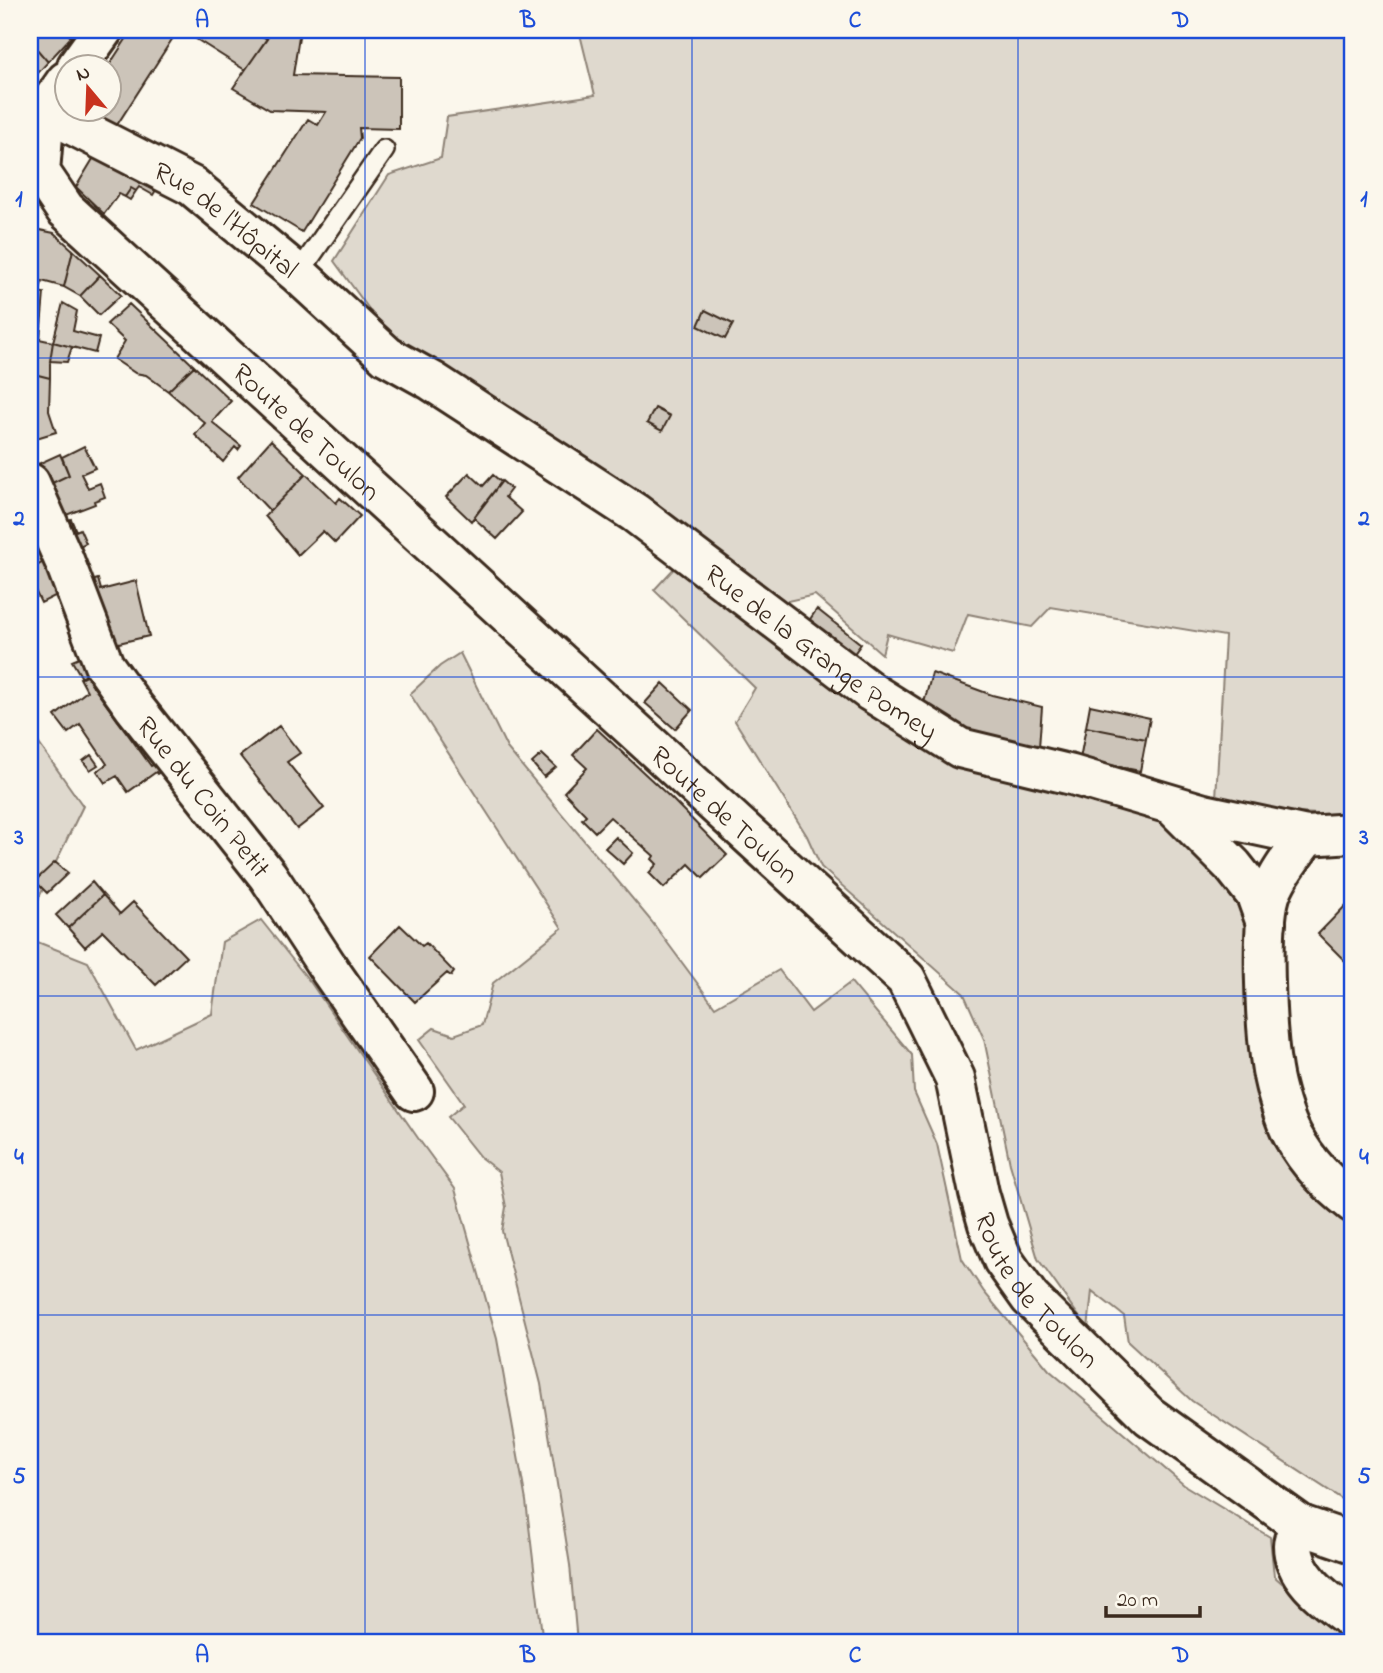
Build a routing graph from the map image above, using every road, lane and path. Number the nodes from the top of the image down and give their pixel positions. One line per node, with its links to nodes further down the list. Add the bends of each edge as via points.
1 (103, 30): 2 (street)
2 (87, 52)
3 (52, 101): 4 (street)
4 (45, 111): 6 (street, Route de Toulon); 7 (street, Rue de l'Hôpital, via 192,186)
5 (384, 150): 7 (lane)
6 (35, 175): 16 (street, Route de Toulon, via 65,209 906,979 955,1078 988,1224 1003,1260 1030,1298 1149,1416)
7 (298, 274): 8 (street, Rue de l'Hôpital)
8 (387, 355): 10 (street, Rue de la Grange Pomey, via 635,513 870,692 960,748)
9 (30, 483): 14 (street, Rue du Coin Petit, via 104,665 268,876)
10 (1172, 805): 12 (street, Rue de la Grange Pomey); 13 (street, via 1233,866 1256,895)
11 (1353, 833): 12 (street, Rue de la Grange Pomey)
12 (1307, 836): 13 (street, via 1271,891)
13 (1266, 923): 15 (street, via 1265,992 1272,1072 1291,1133 1303,1154)
14 (414, 1091)
15 (1353, 1203)
16 (1301, 1525): 17 (street, Route de Toulon); 18 (street, via 1293,1542 1294,1559 1304,1577)
17 (1353, 1543)
18 (1353, 1620)

